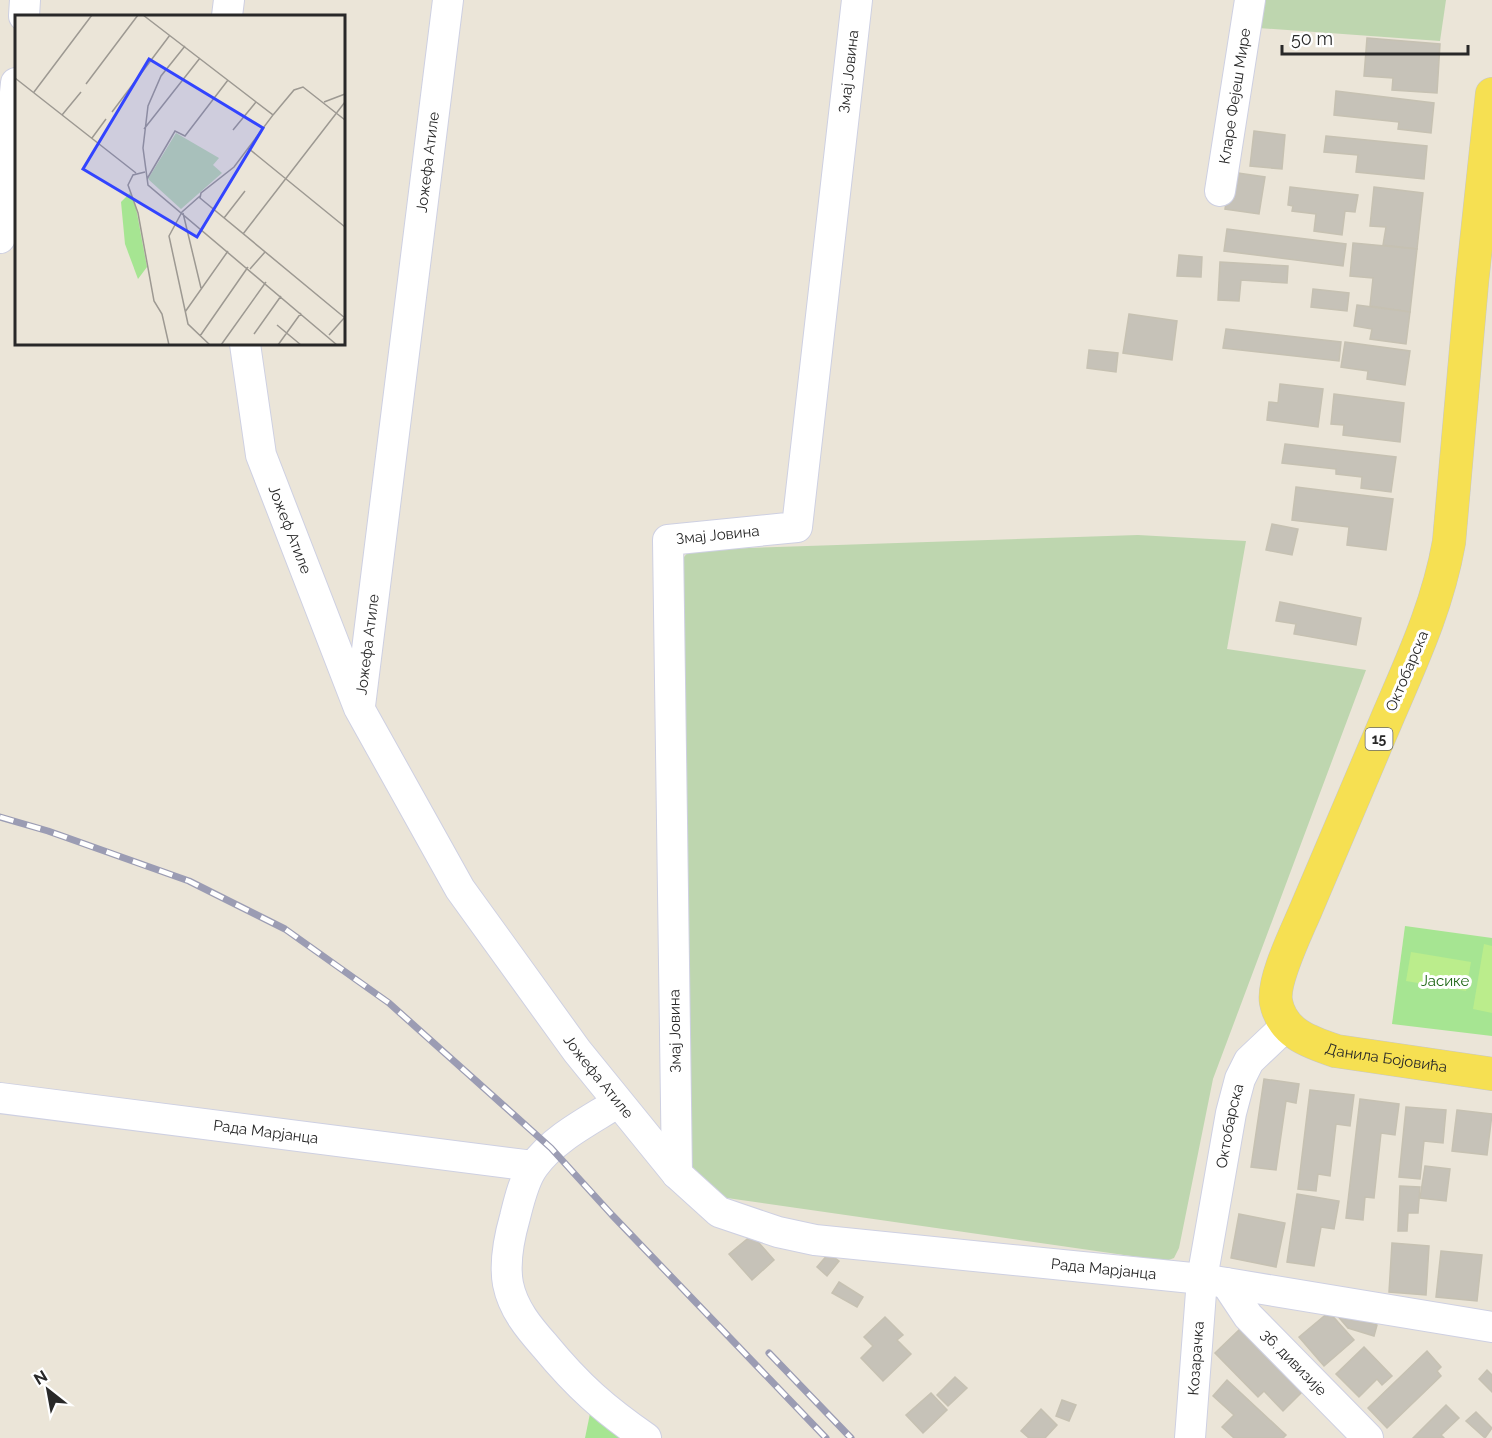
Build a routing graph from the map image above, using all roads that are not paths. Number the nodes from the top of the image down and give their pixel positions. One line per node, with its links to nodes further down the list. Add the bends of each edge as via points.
1 (25, 0): 6 (street)
2 (229, 0): 7 (street)
3 (448, 0): 14 (street, Јожефа Атиле)
4 (857, 0): 20 (street, Змај Јовина, via 798,527 668,540)
5 (1250, 0): 10 (street, Кларе Фејеш Мире)
6 (24, 15)
7 (227, 15)
8 (15, 93): 11 (street)
9 (1492, 94): 12 (main road, Октобарска / 15)
10 (1220, 191)
11 (0, 238)
12 (1482, 284): 15 (main road, Октобарска / 15, via 1443,572 1427,624 1282,970 1275,991 1279,1012)
13 (245, 345): 14 (street, Јожеф Атиле, via 261,455)
14 (359, 708): 18 (street, Јожефа Атиле, via 460,889)
15 (1287, 1025): 16 (main road, Данила Бојовића, via 1299,1037 1335,1051); 22 (street, Октобарска, via 1249,1061 1240,1079 1231,1113)
16 (1492, 1074)
17 (0, 1098): 19 (street, Рада Марјанца)
18 (617, 1103): 19 (street, via 564,1136); 20 (street, Јожефа Атиле)
19 (533, 1166): 24 (street, via 519,1201 509,1244 508,1283 517,1309 571,1377 612,1415)
20 (676, 1174): 21 (street, Јожефа Атиле)
21 (719, 1212): 22 (street, Рада Марјанца, via 815,1240)
22 (1214, 1281): 23 (street, Рада Марјанца); 25 (street, Козарачка); 26 (street, 36. дивизије)
23 (1492, 1327)
24 (646, 1438)
25 (1190, 1438)
26 (1368, 1438)

